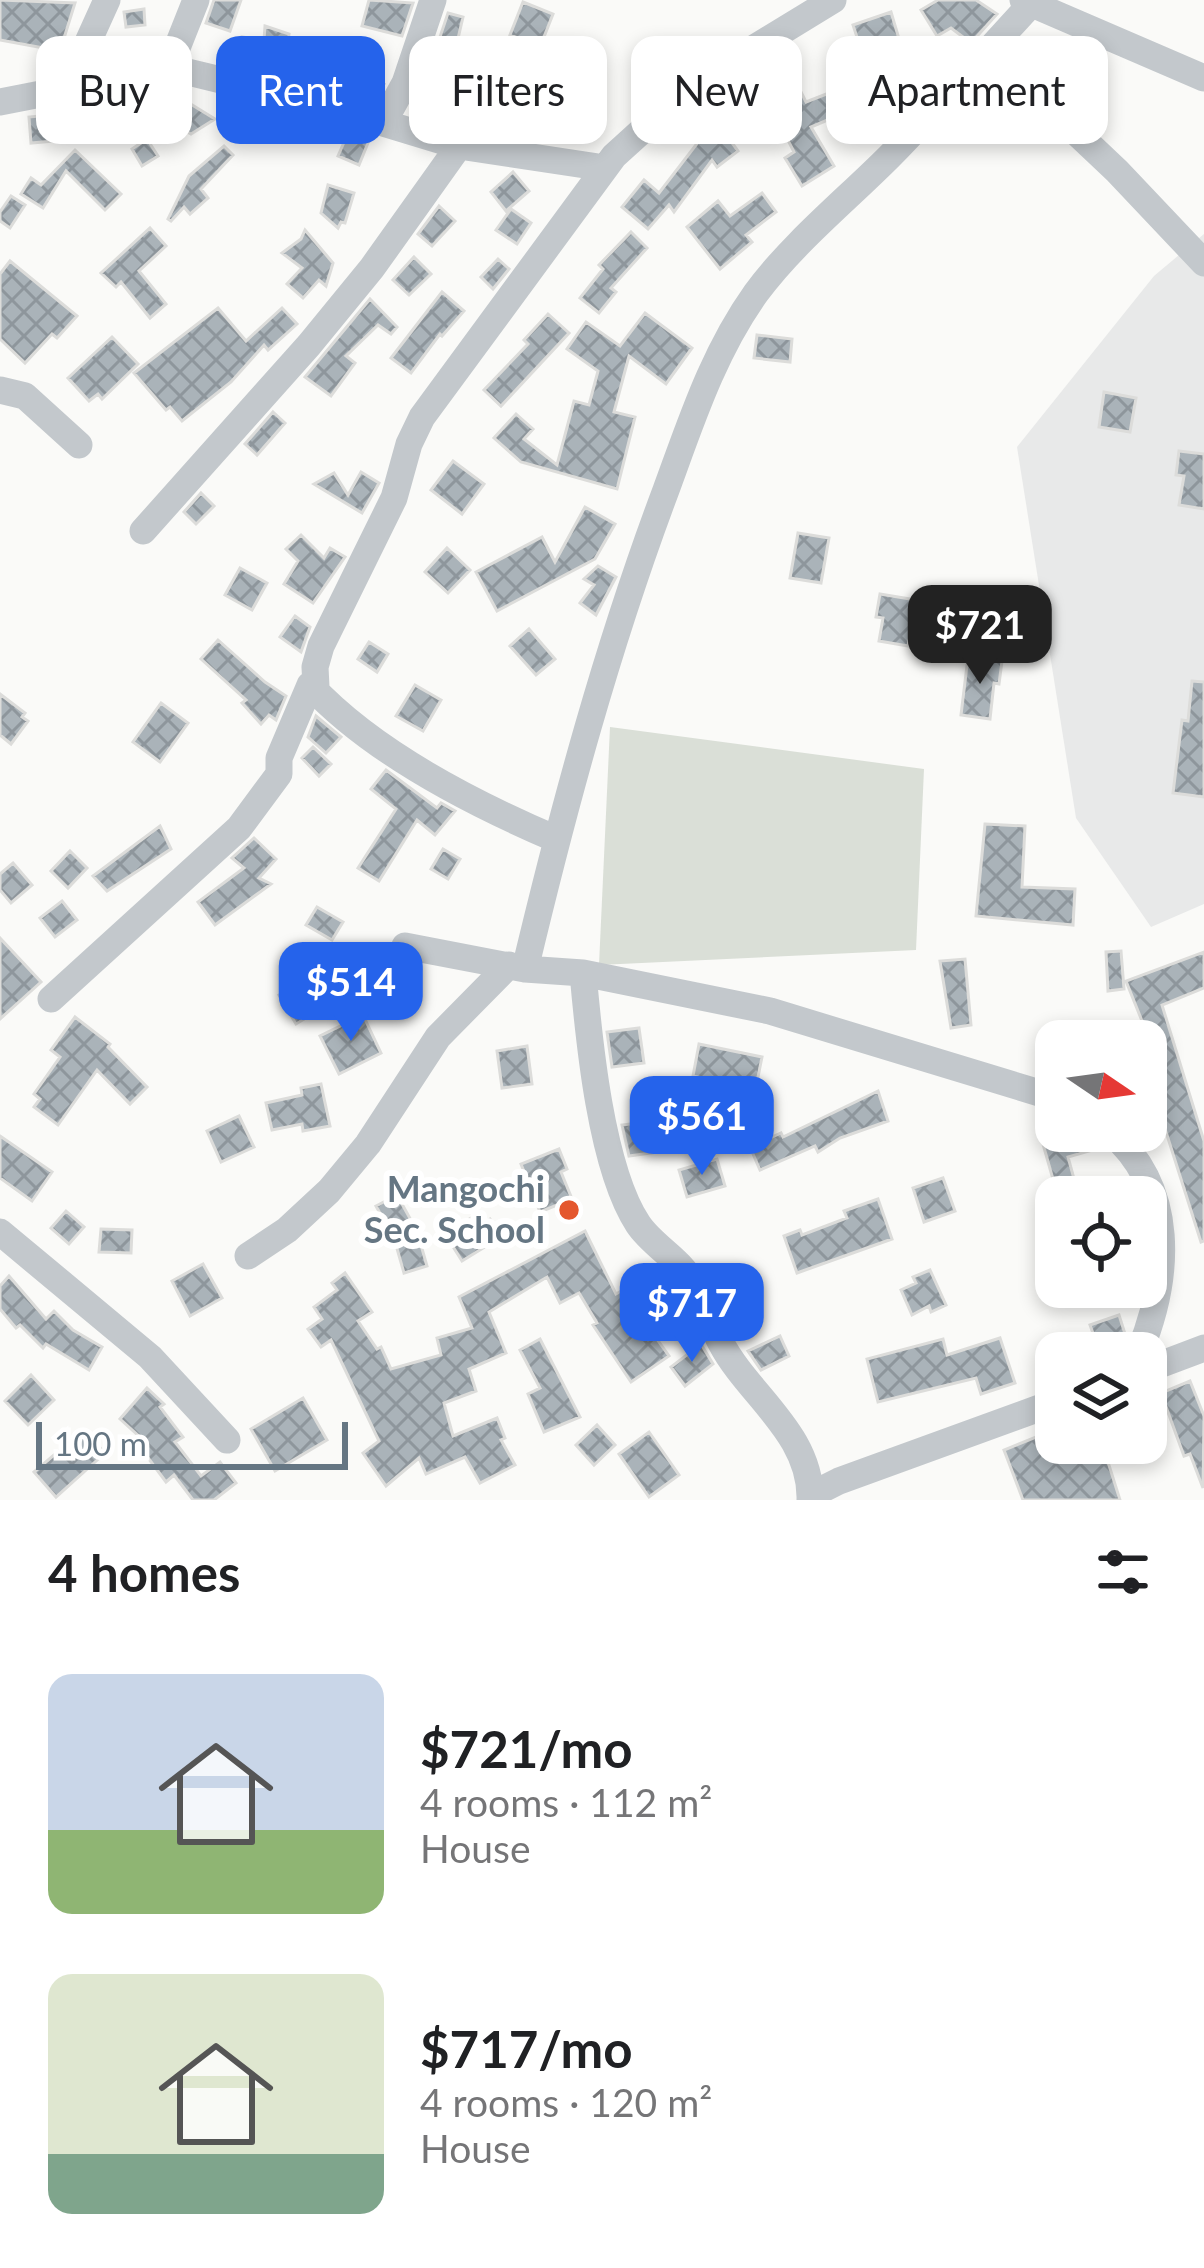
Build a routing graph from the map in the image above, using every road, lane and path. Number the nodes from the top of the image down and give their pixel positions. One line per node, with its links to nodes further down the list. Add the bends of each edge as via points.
1 (107, 0): 6 (street)
2 (196, 0): 7 (street)
3 (433, 0): 12 (street)
4 (833, 0): 17 (street, via 688,88)
5 (1027, 2): 8 (street); 9 (street)
6 (91, 36)
7 (182, 36)
8 (1000, 36)
9 (1204, 78)
10 (36, 95): 11 (street)
11 (0, 102)
12 (385, 118)
13 (385, 123): 16 (street)
14 (898, 144): 23 (street, via 759,289 710,373 628,589)
15 (1088, 144): 18 (street)
16 (459, 146): 17 (street); 21 (street, via 310,345)
17 (605, 168): 22 (street, via 428,406)
18 (1204, 263)
19 (0, 390): 20 (street, via 25,396)
20 (79, 445)
21 (142, 531)
22 (310, 686): 23 (street, via 420,768); 27 (street, via 279,774 239,828)
23 (556, 839): 25 (street)
24 (405, 946): 25 (street)
25 (517, 967): 26 (street); 31 (street, via 438,1037 338,1181)
26 (583, 974): 28 (street, via 770,1012); 37 (street, via 622,1188 638,1225 687,1273 723,1348 780,1418)
27 (51, 999)
28 (1035, 1092)
29 (1129, 1152): 32 (street, via 1156,1196 1163,1232)
30 (0, 1232): 36 (street, via 149,1357)
31 (248, 1256)
32 (1145, 1332)
33 (1204, 1348): 34 (street)
34 (1167, 1362)
35 (1035, 1410): 37 (street, via 839,1480)
36 (227, 1440)
37 (810, 1498)

